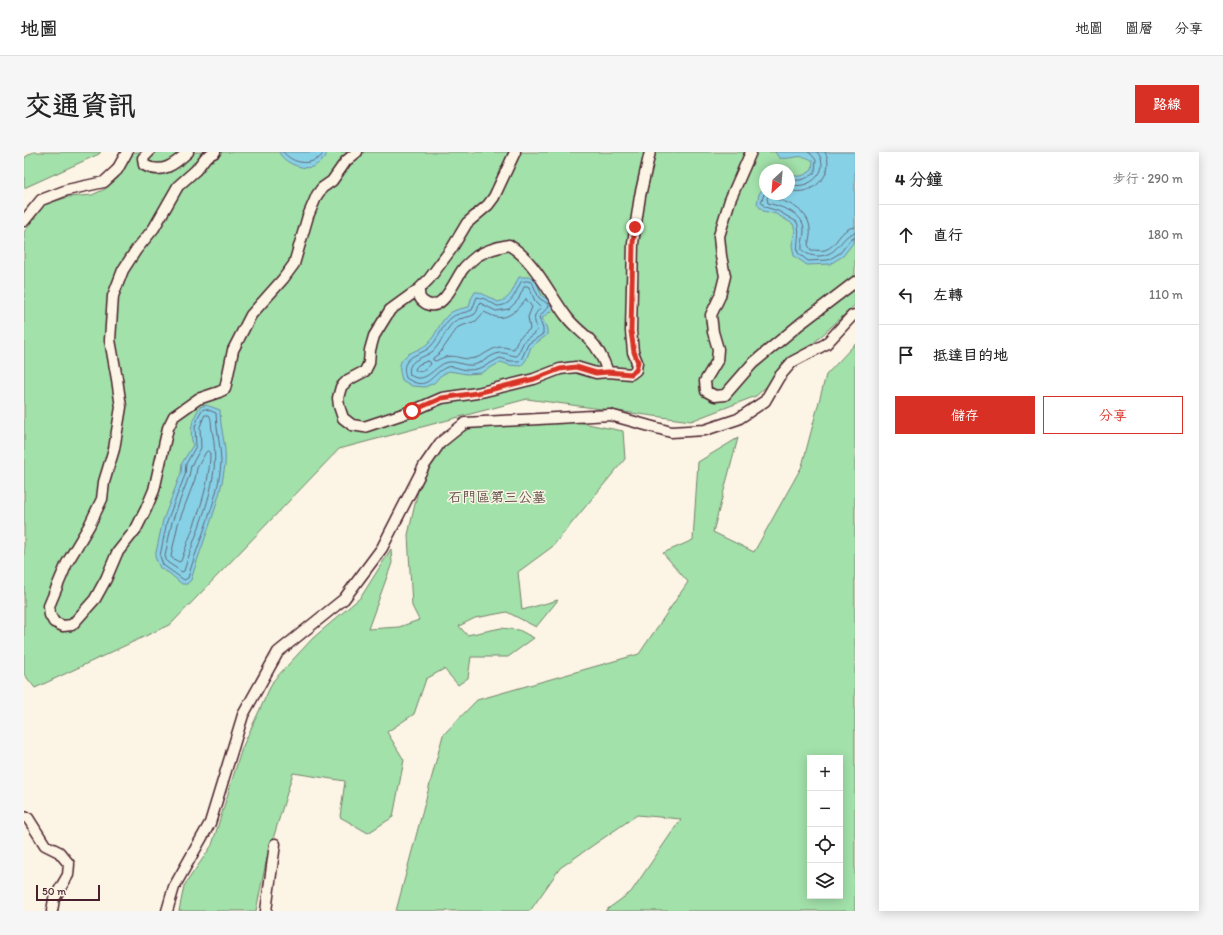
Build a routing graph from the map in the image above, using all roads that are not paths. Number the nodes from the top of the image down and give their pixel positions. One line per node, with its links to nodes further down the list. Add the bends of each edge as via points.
1 (127, 152): 9 (street, via 117,170 104,182 67,190 41,200)
2 (149, 152): 3 (street, via 143,158 144,165 152,169 175,164)
3 (188, 152)
4 (215, 152): 5 (street, via 206,157 178,186 154,228 123,270 113,296 110,340 121,407 102,499 67,563 50,606 50,615 54,622 63,626 72,625 95,599 117,553 136,528 154,490 168,428 174,416 198,399 224,389 233,350 251,315 294,264 308,216 317,196 346,161)
5 (357, 152)
6 (515, 152): 11 (street, via 491,201 467,223 441,264)
7 (650, 152): 13 (street, via 633,243 631,331 638,362 636,370 631,374)
8 (751, 152): 10 (street, via 730,200 719,236 725,276 712,315 718,349 717,361 705,381 706,391 715,396 725,395 752,364)
9 (24, 221)
10 (855, 282)
11 (419, 289): 13 (street, via 421,300 428,305 439,303 463,269 477,257 492,248 509,244 531,263 567,317 602,356); 13 (street, via 390,310 374,336 369,363 364,371 341,387 339,406 343,418 352,425 364,427 442,398 477,393 534,379 560,369 576,367 596,373)
12 (855, 315): 17 (street, via 826,344 792,362 779,377 765,401 738,419 705,430 671,432 610,415 465,423 440,443 424,466 382,548 344,599 278,652 243,715 210,822 174,887)
13 (608, 372)
14 (24, 817): 16 (street, via 28,818 45,845 59,852 69,864 68,875 54,898)
15 (275, 844): 18 (street)
16 (52, 911)
17 (167, 911)
18 (266, 911)

